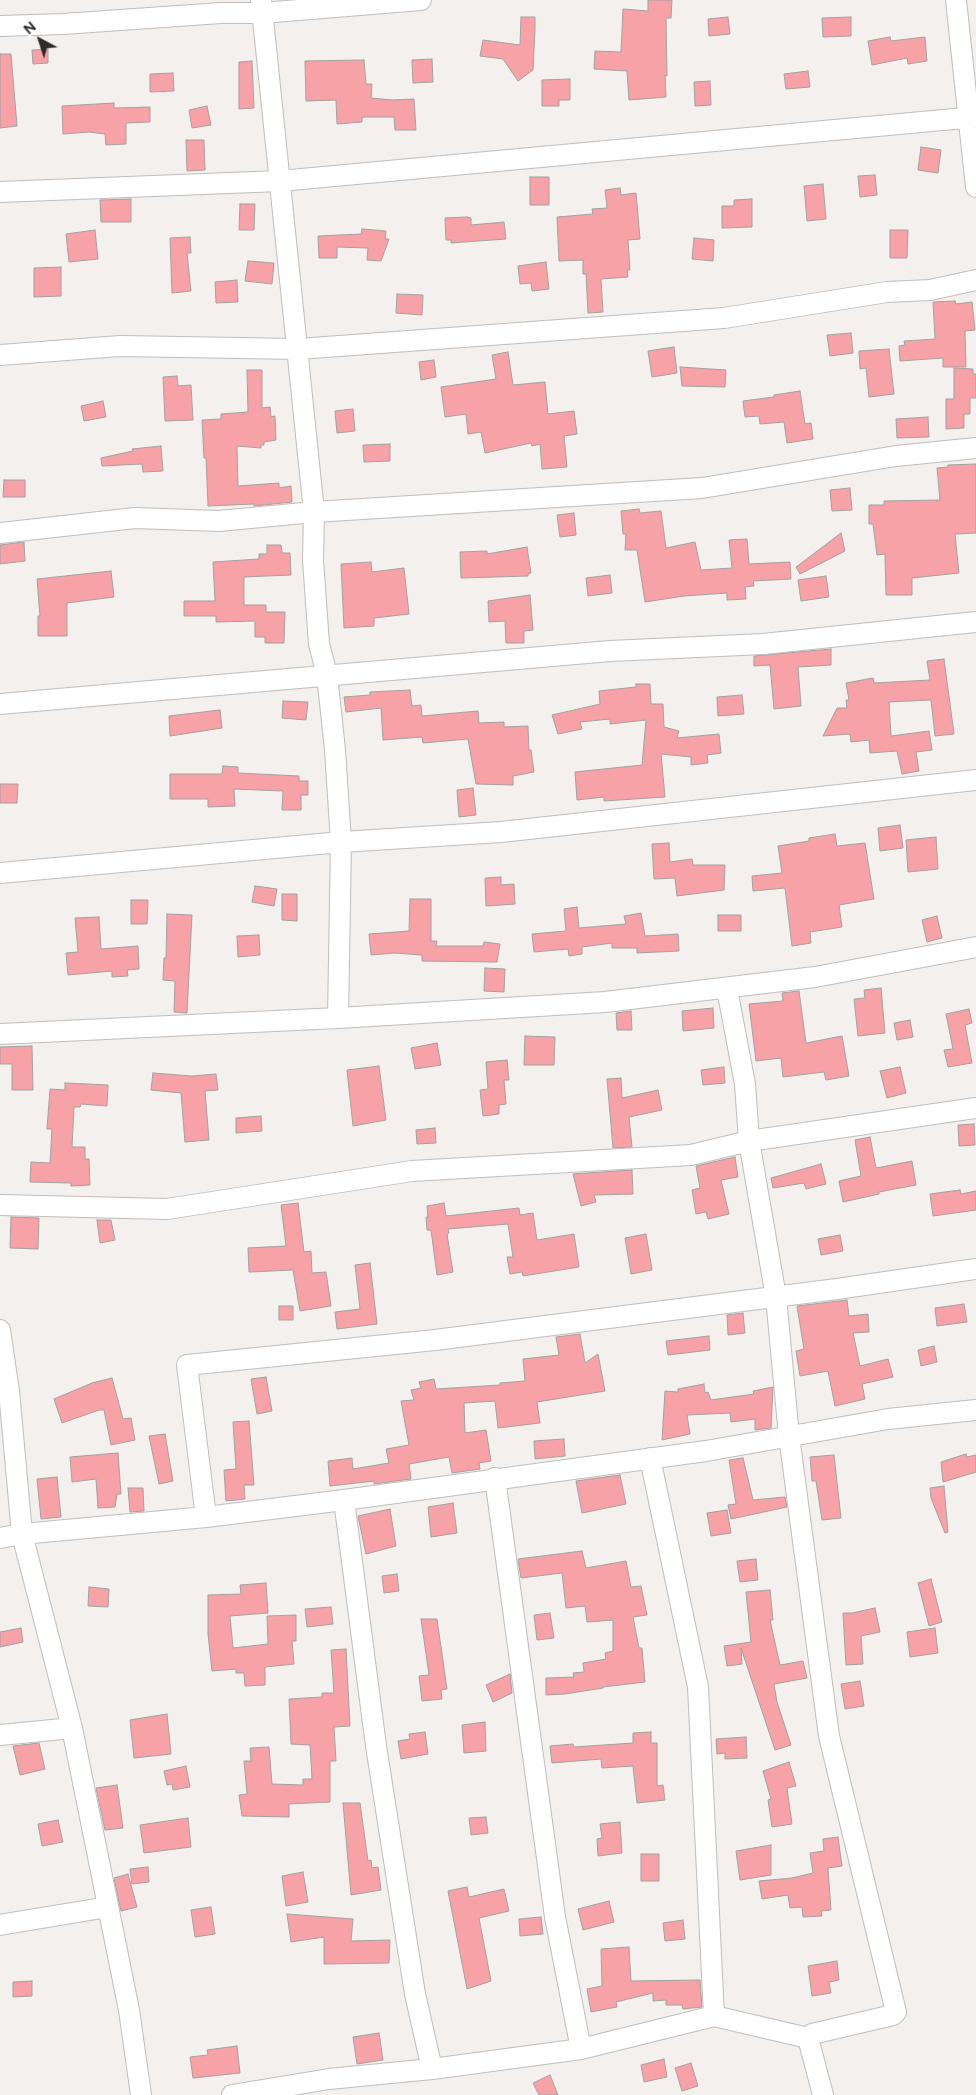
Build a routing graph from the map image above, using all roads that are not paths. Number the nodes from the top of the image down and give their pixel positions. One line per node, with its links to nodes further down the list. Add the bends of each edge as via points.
1 (420, 0): 3 (street)
2 (956, 0): 5 (street)
3 (261, 7): 4 (street, via 222,13); 6 (street)
4 (0, 26)
5 (972, 118): 6 (street); 7 (street)
6 (280, 181): 8 (street); 10 (street)
7 (976, 187)
8 (0, 192)
9 (976, 280): 10 (street, via 930,290 887,292 724,318)
10 (298, 349): 11 (street, via 120,346); 13 (street)
11 (0, 355)
12 (976, 448): 13 (street, via 896,456 702,488)
13 (314, 512): 14 (street, via 219,521 136,518); 16 (street, via 313,560 319,644)
14 (0, 534)
15 (976, 622): 16 (street, via 763,644 610,650)
16 (327, 675): 17 (street); 19 (street)
17 (0, 704)
18 (976, 780): 19 (street, via 501,832)
19 (341, 842): 20 (street); 23 (street)
20 (0, 873)
21 (976, 948): 22 (street)
22 (727, 989): 23 (street, via 605,1002); 26 (street, via 745,1084)
23 (338, 1018): 24 (street)
24 (0, 1034)
25 (976, 1108): 26 (street)
26 (749, 1141): 27 (street, via 690,1156 412,1171 167,1209); 29 (street)
27 (0, 1205)
28 (976, 1269): 29 (street)
29 (776, 1297): 32 (street); 36 (street, via 434,1340 187,1365)
30 (0, 1330): 37 (street)
31 (976, 1410): 32 (street, via 888,1419)
32 (789, 1436): 33 (street); 44 (street, via 829,1736 896,2012 812,2034)
33 (650, 1458): 34 (street); 43 (street, via 698,1687)
34 (495, 1478): 35 (street); 45 (street, via 555,1917)
35 (344, 1500): 36 (street); 46 (street, via 376,1746 415,1994)
36 (206, 1517): 37 (street)
37 (22, 1534): 38 (street); 39 (street)
38 (0, 1538)
39 (72, 1728): 40 (street); 41 (street)
40 (0, 1735)
41 (108, 1907): 42 (street); 47 (street, via 129,2010)
42 (0, 1925)
43 (714, 2016): 44 (street); 45 (street)
44 (808, 2038): 49 (street)
45 (581, 2049): 46 (street)
46 (432, 2069): 48 (street, via 329,2079)
47 (141, 2095)
48 (232, 2095)
49 (823, 2095)

